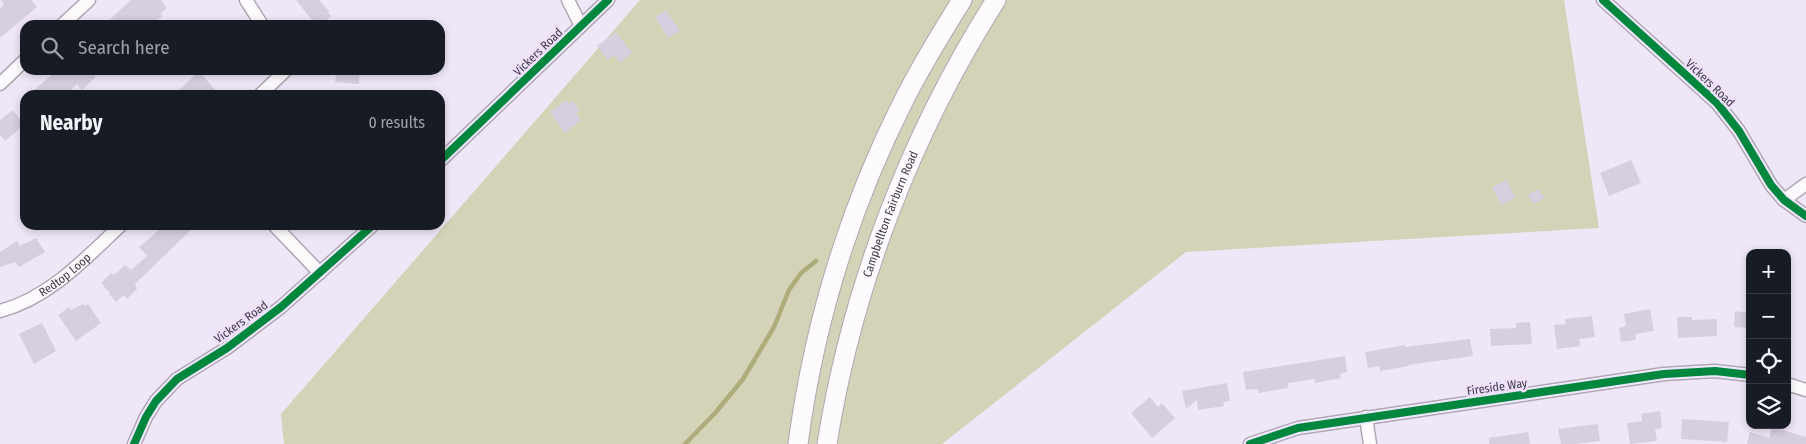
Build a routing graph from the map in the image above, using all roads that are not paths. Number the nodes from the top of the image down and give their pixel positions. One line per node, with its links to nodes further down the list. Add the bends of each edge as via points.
1 (89, 0): 8 (street)
2 (246, 0): 9 (street)
3 (568, 0): 10 (street)
4 (608, 0): 10 (street, Vickers Road)
5 (962, 0): 29 (main road, via 904,99 858,203 819,330)
6 (996, 0): 30 (main road, Campbellton Fairburn Road, via 942,95 888,219 848,347)
7 (1602, 0): 17 (street, Vickers Road, via 1717,103 1740,131 1771,186)
8 (67, 20)
9 (259, 20)
10 (581, 26): 15 (street, Vickers Road)
11 (20, 65): 13 (street)
12 (281, 75): 14 (street)
13 (0, 84)
14 (265, 90)
15 (445, 156)
16 (1806, 184): 17 (street)
17 (1784, 200): 18 (street, Vickers Road)
18 (1805, 215)
19 (117, 230): 23 (street, Redtop Loop, via 66,277 16,307)
20 (279, 230): 22 (street)
21 (367, 230): 22 (street, Vickers Road)
22 (320, 273): 28 (street, Vickers Road, via 227,348 177,379 156,401)
23 (0, 312)
24 (1746, 375): 27 (street, Fireside Way, via 1715,371 1664,374)
25 (1791, 385): 26 (street)
26 (1806, 390)
27 (1366, 417): 31 (street, Fireside Way, via 1298,428); 32 (street)
28 (134, 444)
29 (798, 444)
30 (827, 444)
31 (1250, 444)
32 (1370, 444)

